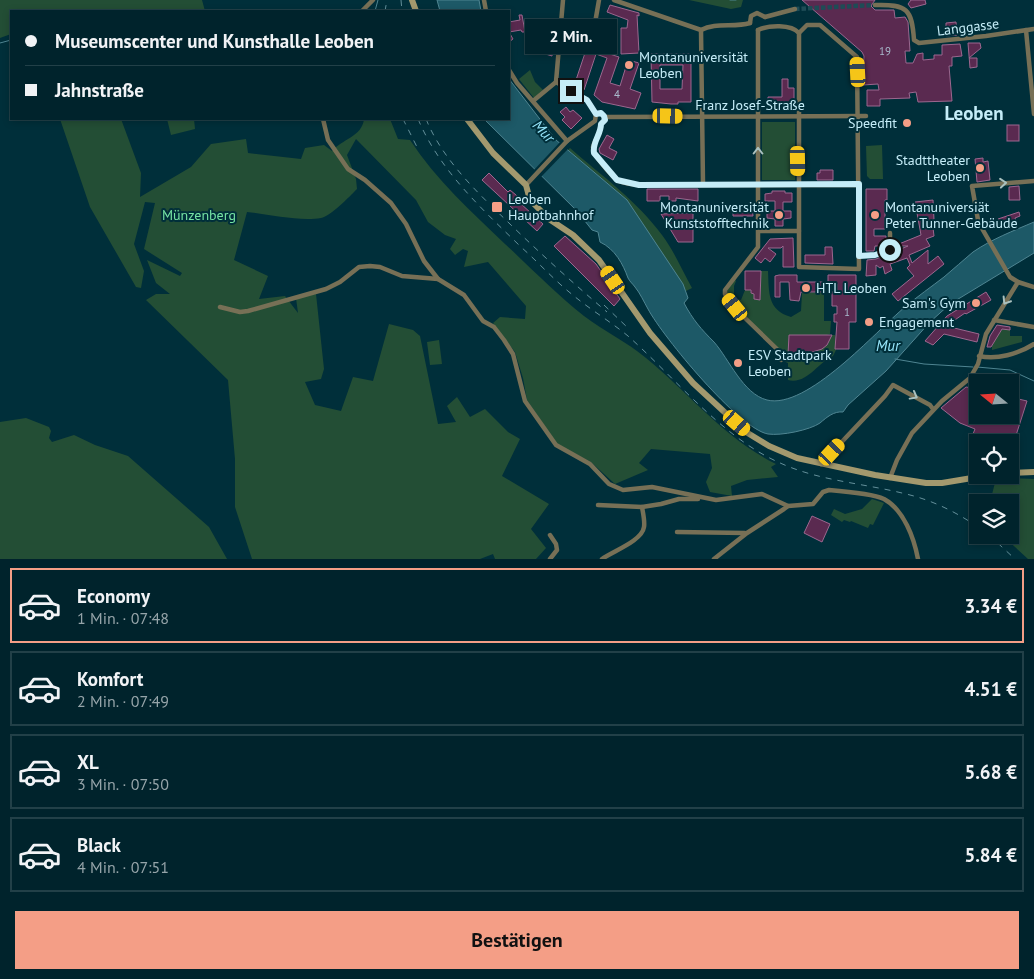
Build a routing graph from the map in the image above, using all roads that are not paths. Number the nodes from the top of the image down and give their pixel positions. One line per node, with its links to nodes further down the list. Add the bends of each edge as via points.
1 (373, 0): 7 (street)
2 (564, 0): 16 (street)
3 (599, 0): 16 (street, via 591,46)
4 (614, 0): 12 (street)
5 (875, 5): 14 (street, Langgasse, via 899,6 911,15 916,42)
6 (795, 9): 8 (street)
7 (363, 10)
8 (765, 17): 9 (street, via 757,13); 10 (street)
9 (750, 23): 12 (street, via 708,26); 13 (street)
10 (763, 28): 13 (street); 15 (street, via 791,27)
11 (1034, 29): 14 (street, Langgasse)
12 (701, 30): 26 (street)
13 (758, 30): 27 (street)
14 (1026, 30): 20 (street)
15 (799, 33): 23 (street); 24 (street, via 807,25 820,25 858,57)
16 (560, 43): 18 (street)
17 (510, 72): 19 (street)
18 (556, 82): 19 (street); 21 (street, via 587,100)
19 (533, 102): 33 (street)
20 (1033, 103): 22 (street)
21 (596, 114): 28 (street, via 601,113); 31 (street)
22 (1034, 114)
23 (799, 116): 24 (street, Franz Josef-Straße); 27 (street, Franz Josef-Straße); 36 (street)
24 (858, 116): 25 (street, Franz Josef-Straße); 37 (street)
25 (866, 116)
26 (702, 117): 27 (street, Franz Josef-Straße); 28 (street, Franz Josef-Straße); 35 (street)
27 (757, 117): 39 (street, one-way to 27)
28 (605, 118): 32 (street)
29 (323, 120): 44 (street, via 328,140 348,170 392,203 424,261)
30 (468, 120): 38 (main road, via 503,164)
31 (595, 121): 32 (street); 33 (street)
32 (601, 124): 35 (street, via 593,150 621,182 639,185)
33 (566, 143): 38 (street)
34 (1034, 181): 45 (street, one-way to 34, via 1008,274 979,223 972,186)
35 (703, 184): 39 (street)
36 (798, 184): 37 (street); 39 (street); 41 (street)
37 (859, 184): 43 (street)
38 (526, 185): 54 (main road, via 530,200 599,260 639,318 693,383 746,432 768,446)
39 (758, 185): 40 (street)
40 (759, 231): 41 (street); 52 (street, via 758,249 734,275 725,294 744,318 780,352)
41 (799, 231): 43 (street, via 799,267 859,268)
42 (890, 233): 43 (street, via 890,250)
43 (859, 256)
44 (438, 279): 47 (street, via 402,276 370,266 355,269 326,289 248,311); 59 (street, via 464,295 483,321 494,327 504,340 513,354 525,401 556,445 590,464 615,488 652,487)
45 (1018, 282): 46 (street); 48 (street, one-way to 48)
46 (1034, 287)
47 (220, 306)
48 (994, 320): 49 (street); 51 (street)
49 (1034, 327)
50 (1034, 344): 51 (street, via 994,358)
51 (979, 356): 53 (street, via 970,378)
52 (781, 360)
53 (933, 409): 54 (street, one-way to 53, via 893,385); 57 (street, via 912,433)
54 (821, 464): 57 (main road)
55 (1019, 472): 56 (main road)
56 (1034, 472)
57 (890, 478): 58 (main road, via 940,483)
58 (969, 478)
59 (702, 498): 61 (street, via 731,499 762,494); 62 (street, via 679,498)
60 (598, 505): 62 (street)
61 (788, 506): 64 (street); 69 (street, via 813,504 829,490 883,499 908,525)
62 (642, 507): 67 (street, via 645,524 642,534)
63 (677, 532): 64 (street)
64 (747, 533): 68 (street)
65 (550, 535): 66 (street, via 557,550)
66 (550, 559)
67 (602, 559)
68 (714, 559)
69 (918, 559)

